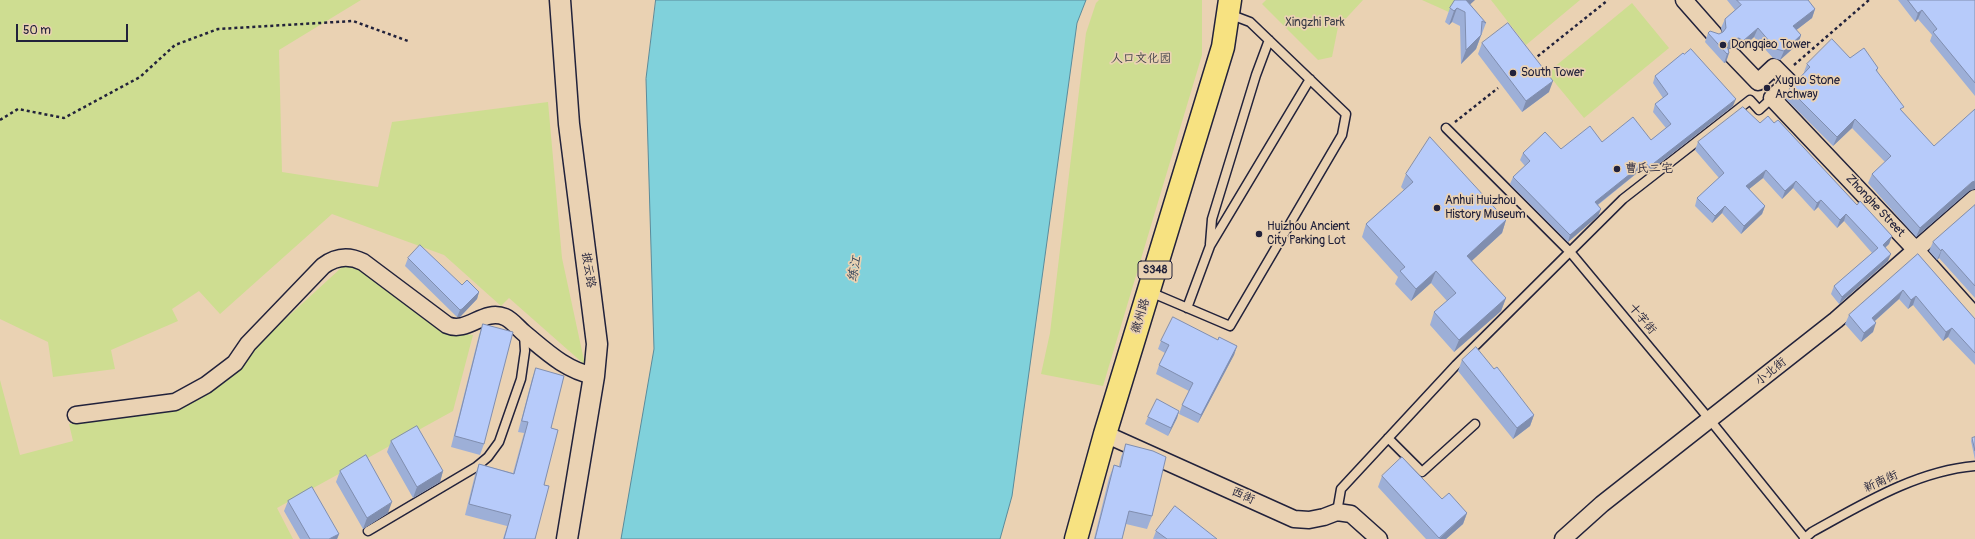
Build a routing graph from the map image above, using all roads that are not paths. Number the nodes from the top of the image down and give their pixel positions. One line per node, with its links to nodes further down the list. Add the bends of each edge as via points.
1 (560, 0): 18 (street, 披云路, via 569,124 596,329)
2 (1684, 0): 4 (street)
3 (1229, 7): 5 (lane); 14 (main road, 徽州路 / S348, via 1223,47)
4 (1714, 34)
5 (1269, 40): 7 (lane); 11 (lane, via 1212,219)
6 (1732, 56): 8 (street, via 1758,82 1774,67 1789,82)
7 (1310, 79): 11 (lane); 15 (lane, via 1346,114 1342,135 1230,326)
8 (1772, 98): 12 (street, Zhonghe Street); 13 (lane, via 1759,110 1750,100 1624,199)
9 (1446, 128): 13 (lane, 十字街)
10 (1975, 198): 12 (street, 小北街)
11 (1210, 246): 15 (lane)
12 (1916, 249): 16 (street, Zhonghe Street); 20 (street, 小北街, via 1836,320)
13 (1571, 253): 20 (lane, 十字街); 23 (lane, via 1456,364)
14 (1148, 292): 15 (lane); 22 (main road, 徽州路 / S348)
15 (1187, 308)
16 (1975, 315)
17 (524, 333): 18 (street, via 562,364); 19 (street, via 506,317 493,315 480,318 463,327 452,327 364,262 343,257 324,266 248,344 235,363 206,385 175,402); 26 (lane, via 525,351 521,379 494,450 476,467)
18 (594, 376): 27 (street, 披云路)
19 (76, 415)
20 (1710, 420): 30 (street, 小北街, via 1602,504); 31 (lane, 十字街)
21 (1474, 424): 23 (lane, via 1422,472)
22 (1105, 434): 25 (street, 西街, via 1294,518 1309,520); 28 (main road, 徽州路 / S348)
23 (1388, 438): 25 (lane, via 1341,489)
24 (1975, 466): 31 (lane, 新南街, via 1931,476 1888,491 1812,532)
25 (1337, 512): 29 (street, via 1351,514)
26 (368, 531)
27 (567, 539)
28 (1076, 539)
29 (1379, 539)
30 (1563, 539)
31 (1804, 539)

